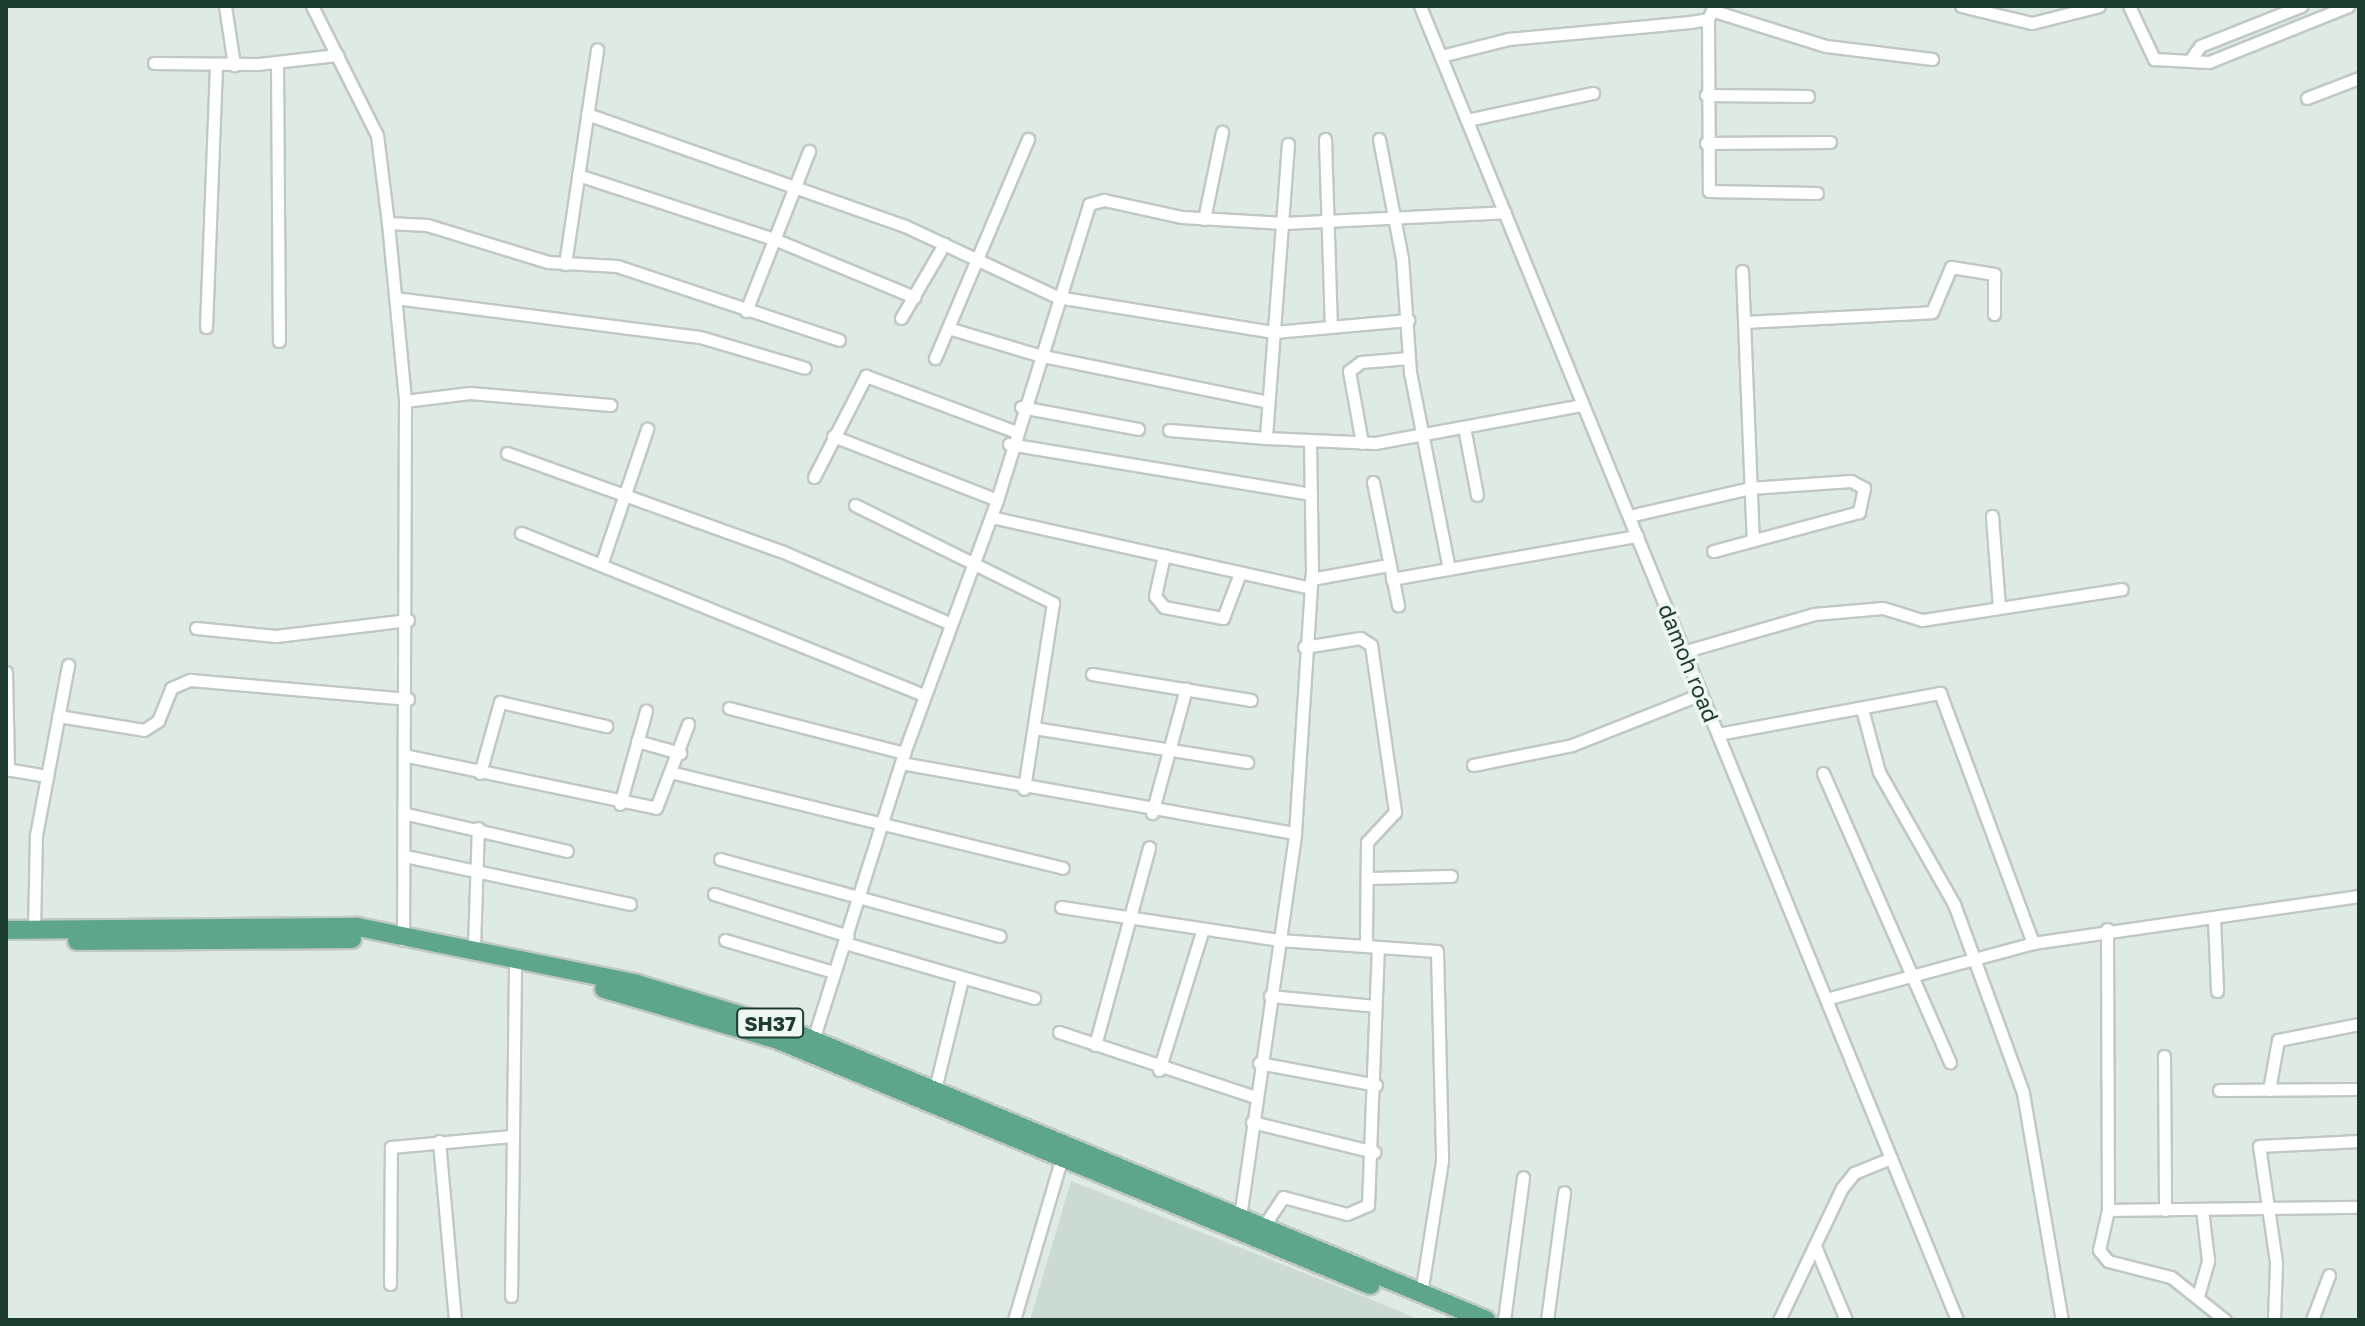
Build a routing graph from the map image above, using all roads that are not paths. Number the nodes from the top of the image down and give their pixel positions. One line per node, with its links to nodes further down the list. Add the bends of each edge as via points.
1 (225, 6): 19 (street)
2 (312, 6): 12 (street)
3 (1420, 6): 13 (street, damoh road)
4 (1961, 6): 10 (street)
5 (2099, 6): 10 (street, via 2032,23)
6 (2129, 6): 15 (street, via 2154,59)
7 (2301, 6): 15 (street, via 2200,46)
8 (2348, 6): 15 (street, via 2209,62)
9 (1712, 12): 13 (street, via 1508,39); 14 (street, via 1826,46); 22 (street)
10 (2004, 12)
11 (597, 49): 25 (street)
12 (337, 55): 17 (street); 42 (street, via 377,135)
13 (1441, 56): 26 (street, damoh road)
14 (1932, 59)
15 (2191, 59)
16 (154, 63): 18 (street)
17 (277, 63): 19 (street); 62 (street)
18 (216, 64): 19 (street); 58 (street)
19 (234, 65)
20 (2359, 78): 24 (street)
21 (1593, 93): 26 (street)
22 (1706, 95): 23 (street); 32 (street)
23 (1808, 96)
24 (2307, 98)
25 (587, 114): 35 (street); 36 (street)
26 (1467, 120): 38 (street, damoh road)
27 (1222, 132): 40 (street)
28 (1028, 139): 46 (street)
29 (1325, 139): 41 (street)
30 (1379, 139): 39 (street)
31 (1830, 142): 32 (street)
32 (1706, 143): 37 (street, via 1705,184 1715,194)
33 (1288, 144): 43 (street)
34 (809, 151): 36 (street)
35 (578, 175): 44 (street); 47 (street)
36 (796, 185): 44 (street); 45 (street)
37 (1817, 193)
38 (1505, 212): 39 (street); 70 (street, damoh road)
39 (1395, 218): 41 (street); 55 (street)
40 (1204, 219): 43 (street); 50 (street, via 1094,200)
41 (1327, 221): 43 (street); 57 (street)
42 (388, 223): 47 (street, via 427,225); 51 (street)
43 (1284, 223): 60 (street)
44 (774, 239): 49 (street); 52 (street)
45 (944, 244): 46 (street); 49 (street)
46 (976, 259): 50 (street); 59 (street)
47 (565, 264): 52 (street, via 617,266)
48 (1742, 271): 56 (street)
49 (914, 297): 54 (street)
50 (1057, 297): 60 (street); 63 (street)
51 (395, 298): 66 (street, via 700,337); 67 (street)
52 (746, 311): 61 (street)
53 (1994, 314): 56 (street, via 1994,274 1951,267 1932,312)
54 (901, 318)
55 (1408, 320): 57 (street); 65 (street)
56 (1744, 322): 86 (street)
57 (1331, 326): 60 (street)
58 (206, 327)
59 (948, 328): 63 (street); 64 (street)
60 (1274, 332): 68 (street)
61 (839, 340)
62 (279, 341)
63 (1038, 355): 68 (street); 71 (street)
64 (935, 358)
65 (1409, 358): 77 (street); 80 (street, via 1361,362 1349,371)
66 (805, 368)
67 (405, 401): 69 (street, via 470,393); 110 (street)
68 (1264, 401): 79 (street)
69 (610, 405)
70 (1583, 405): 72 (street); 92 (street, damoh road)
71 (1021, 407): 74 (street); 76 (street)
72 (1464, 427): 77 (street); 89 (street)
73 (647, 429): 87 (street)
74 (1138, 429)
75 (1169, 430): 79 (street)
76 (1014, 431): 78 (street, via 866,376); 81 (street)
77 (1421, 435): 80 (street); 103 (street)
78 (833, 436): 84 (street); 90 (street)
79 (1266, 438): 82 (street)
80 (1362, 443): 82 (street)
81 (1009, 444): 88 (street); 90 (street)
82 (1310, 445): 88 (street)
83 (507, 453): 87 (street)
84 (814, 477)
85 (1373, 482): 102 (street)
86 (1750, 488): 92 (street); 97 (street); 97 (street, via 1851,481 1864,488 1865,501 1851,515)
87 (626, 492): 101 (street); 111 (street)
88 (1311, 494): 106 (street)
89 (1477, 495)
90 (997, 500): 94 (street)
91 (855, 505): 100 (street)
92 (1629, 516): 96 (street, damoh road)
93 (1992, 516): 109 (street)
94 (991, 517): 99 (street); 100 (street)
95 (521, 533): 101 (street)
96 (1637, 536): 103 (street); 114 (street, damoh road)
97 (1753, 541): 98 (street)
98 (1713, 551)
99 (1164, 555): 104 (street); 104 (street, via 1155,596 1164,607 1223,618)
100 (974, 563): 111 (street); 130 (street, via 1053,603)
101 (601, 565): 120 (street)
102 (1389, 565): 105 (street); 106 (street)
103 (1449, 569): 105 (street)
104 (1240, 573): 106 (street)
105 (1392, 579): 108 (street)
106 (1310, 583): 113 (street)
107 (2122, 589): 109 (street)
108 (1398, 605)
109 (1999, 606): 114 (street, via 1922,620 1883,608 1814,614)
110 (408, 620): 112 (street, via 276,636); 122 (street)
111 (951, 624): 120 (street)
112 (196, 628)
113 (1304, 647): 150 (street); 158 (street, via 1360,638 1371,645 1395,812 1369,832)
114 (1686, 651): 119 (street, damoh road)
115 (68, 665): 127 (street)
116 (6, 672): 121 (street)
117 (1092, 674): 118 (street)
118 (1186, 689): 123 (street); 133 (street)
119 (1701, 694): 131 (street, damoh road); 138 (street, via 1572,745)
120 (925, 695): 136 (street)
121 (7, 698): 139 (street)
122 (408, 699): 127 (street, via 190,680 171,688 158,721 144,730); 135 (street)
123 (1251, 700)
124 (729, 708): 136 (street)
125 (1862, 709): 131 (street); 176 (street, via 1933,691 1946,699); 179 (street, via 1879,772 1954,904)
126 (646, 711): 132 (street)
127 (58, 716): 143 (street)
128 (688, 724): 134 (street)
129 (606, 726): 140 (street, via 500,702)
130 (1034, 728): 133 (street); 144 (street)
131 (1718, 734): 187 (street, damoh road)
132 (637, 741): 134 (street); 145 (street)
133 (1169, 750): 137 (street); 146 (street)
134 (680, 753): 141 (street)
135 (408, 756): 140 (street); 147 (street)
136 (902, 758): 144 (street); 148 (street)
137 (1247, 762)
138 (1473, 765)
139 (7, 769): 143 (street)
140 (480, 773): 145 (street)
141 (674, 773): 145 (street, via 656,808); 148 (street)
142 (1823, 773): 182 (street)
143 (47, 776): 166 (street, via 36,835)
144 (1024, 789): 146 (street)
145 (620, 804)
146 (1152, 813): 150 (street)
147 (407, 814): 149 (street); 153 (street)
148 (882, 824): 156 (street); 161 (street)
149 (478, 828): 152 (street); 155 (street)
150 (1295, 833): 174 (street)
151 (1149, 847): 164 (street)
152 (567, 851)
153 (405, 856): 155 (street); 171 (street)
154 (720, 859): 161 (street)
155 (478, 866): 162 (street); 177 (street)
156 (1063, 868)
157 (1451, 876): 158 (street)
158 (1367, 878): 178 (street)
159 (714, 894): 173 (street)
160 (2359, 896): 165 (street)
161 (862, 898): 170 (street); 173 (street)
162 (630, 904)
163 (1061, 907): 164 (street)
164 (1131, 918): 167 (street); 192 (street)
165 (2214, 918): 168 (street); 184 (street)
166 (34, 929): 169 (main road, SH37); 171 (main road, SH37, via 290,923)
167 (1203, 929): 174 (street); 196 (street)
168 (2107, 929): 176 (street); 215 (street)
169 (6, 930)
170 (1000, 936)
171 (403, 938): 175 (main road, SH37); 177 (main road, SH37); 180 (main road, SH37)
172 (725, 940): 181 (street)
173 (847, 940): 181 (street); 183 (street)
174 (1279, 940): 178 (street); 185 (street)
175 (6, 942)
176 (2033, 943): 179 (street)
177 (474, 946): 191 (main road, SH37, via 664,992)
178 (1372, 946): 188 (street); 222 (street, via 1432,948 1442,957 1442,1161)
179 (1975, 957): 182 (street); 234 (street, via 2023,1093)
180 (515, 966): 204 (street); 208 (main road, SH37, via 778,1040)
181 (834, 972): 191 (street)
182 (1908, 973): 187 (street); 194 (street)
183 (962, 979): 186 (street); 198 (street)
184 (2217, 991)
185 (1270, 996): 188 (street); 195 (street)
186 (1034, 998)
187 (1826, 999): 209 (street, damoh road)
188 (1375, 1006): 197 (street)
189 (2359, 1024): 201 (street, via 2278,1040)
190 (1059, 1032): 192 (street)
191 (813, 1040): 198 (main road, SH37)
192 (1095, 1045): 196 (street)
193 (2164, 1056): 216 (street)
194 (1950, 1062)
195 (1259, 1063): 197 (street); 202 (street)
196 (1159, 1070): 202 (street)
197 (1376, 1085): 207 (street)
198 (935, 1089): 217 (main road, SH37)
199 (2359, 1089): 201 (street)
200 (2219, 1090): 201 (street)
201 (2269, 1090)
202 (1255, 1097): 203 (street)
203 (1252, 1122): 207 (street); 217 (street)
204 (512, 1136): 205 (street); 223 (street)
205 (439, 1141): 221 (street, via 397,1143 389,1153); 225 (street)
206 (2359, 1141): 212 (street, via 2263,1142 2258,1151)
207 (1374, 1152): 218 (street, via 1363,1213 1283,1197)
208 (1062, 1157): 226 (street); 227 (main road, SH37)
209 (1891, 1158): 219 (street, via 1847,1180); 233 (street, damoh road)
210 (1523, 1177): 229 (street)
211 (1564, 1192): 230 (street)
212 (2269, 1205): 213 (street); 214 (street); 236 (street)
213 (2359, 1207)
214 (2202, 1209): 216 (street); 224 (street, via 2208,1260)
215 (2108, 1210): 216 (street); 224 (street, via 2102,1258 2159,1271)
216 (2165, 1210)
217 (1240, 1217): 218 (main road, SH37)
218 (1263, 1227): 222 (main road, SH37)
219 (1815, 1246): 231 (street); 232 (street)
220 (2329, 1275): 237 (street)
221 (390, 1284)
222 (1421, 1293): 228 (main road, SH37)
223 (511, 1296)
224 (2198, 1296): 235 (street)
225 (455, 1320)
226 (1014, 1320)
227 (1454, 1320)
228 (1486, 1320)
229 (1504, 1320)
230 (1547, 1320)
231 (1779, 1320)
232 (1846, 1320)
233 (1957, 1320)
234 (2062, 1320)
235 (2225, 1320)
236 (2274, 1320)
237 (2312, 1320)

